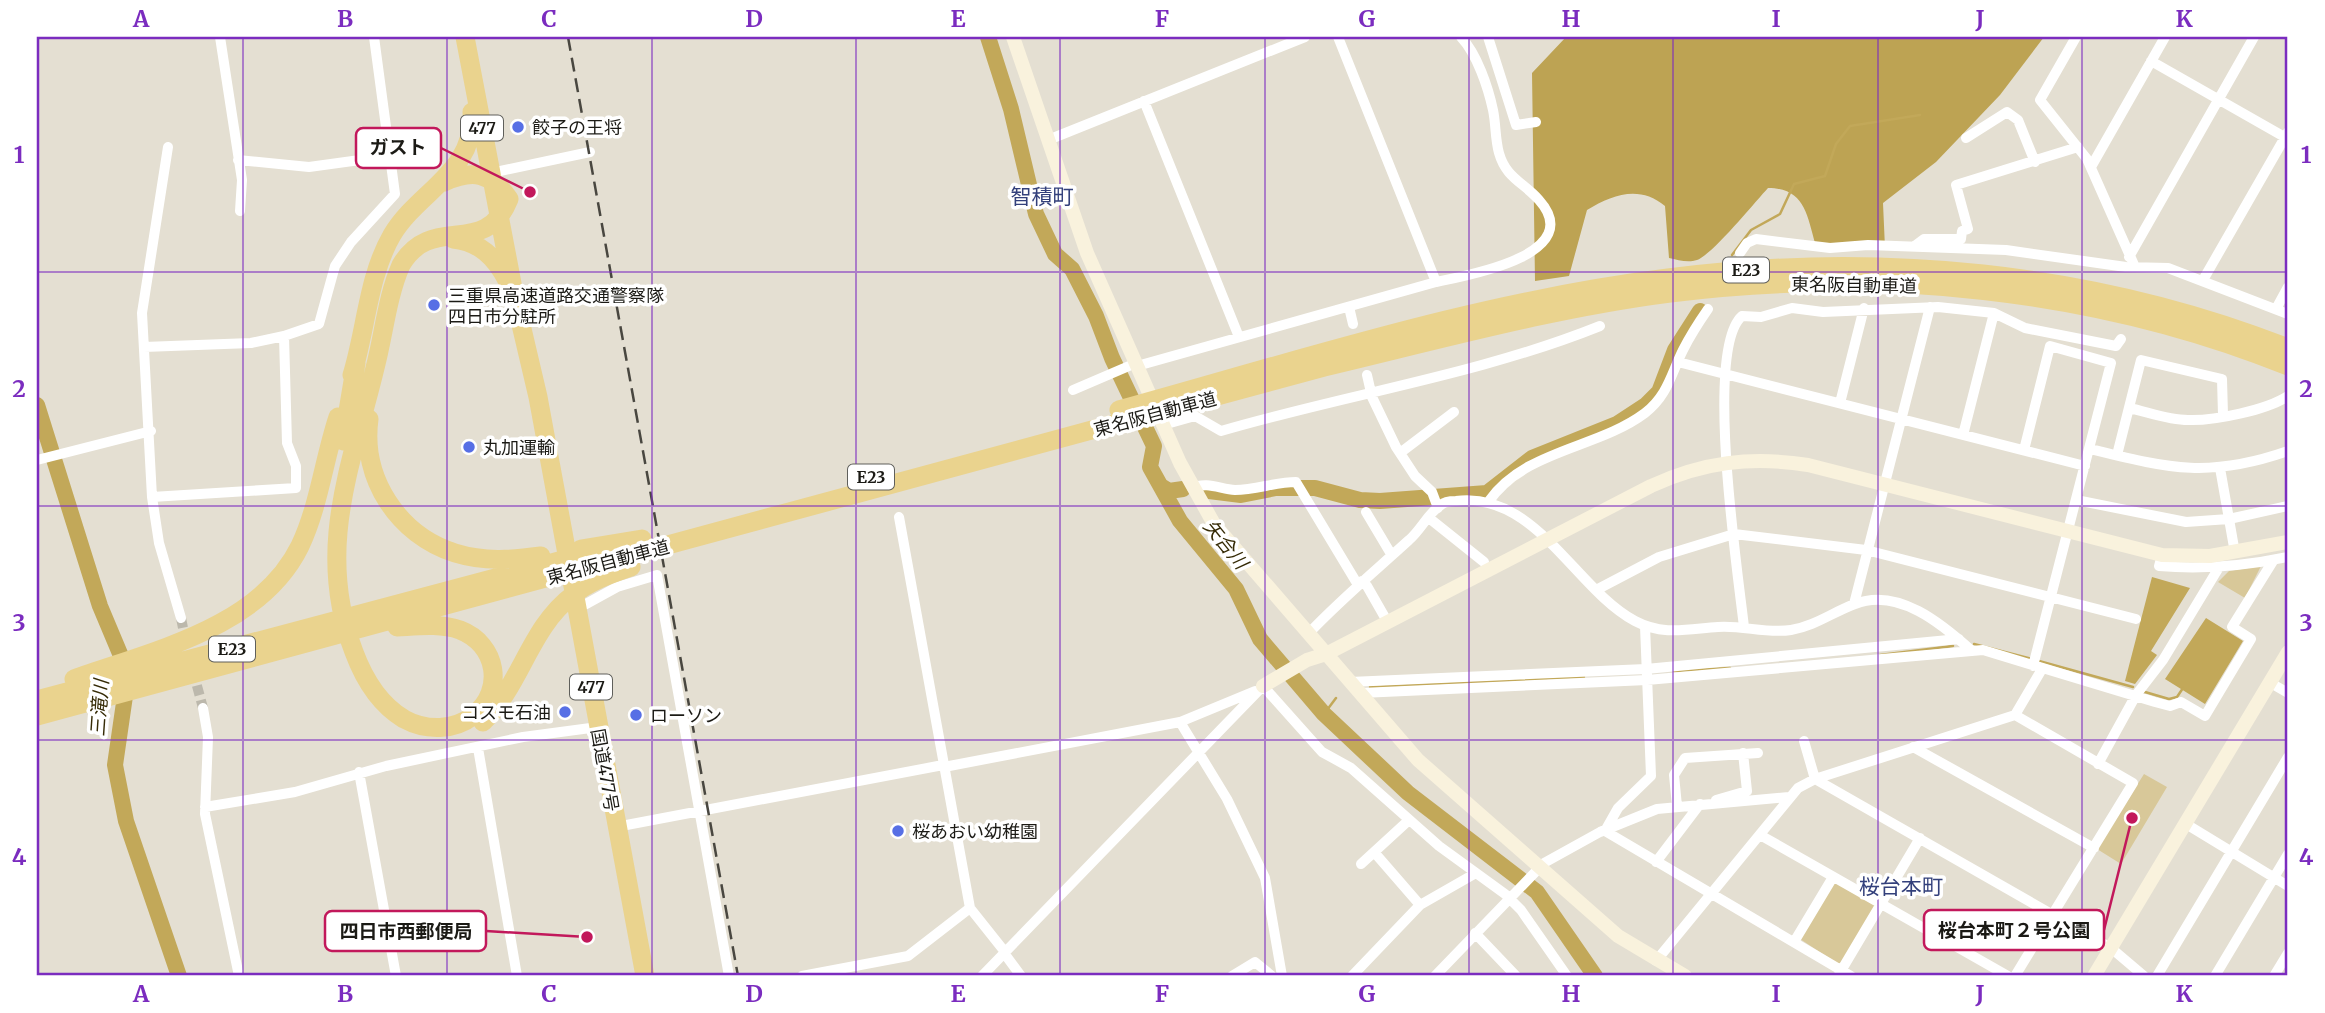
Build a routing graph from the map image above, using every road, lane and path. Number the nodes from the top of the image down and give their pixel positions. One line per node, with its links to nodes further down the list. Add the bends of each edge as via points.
1 (219, 37): 27 (street)
2 (374, 37): 26 (street)
3 (465, 37): 14 (highway, 国道477号 / 477)
4 (478, 37): 30 (highway, 国道477号 / 477)
5 (1013, 37): 22 (street)
6 (1305, 37): 18 (street)
7 (1338, 37): 41 (street)
8 (1461, 37): 16 (street, via 1471,49)
9 (1488, 37): 15 (street)
10 (2076, 37): 24 (street, via 2040,100)
11 (2165, 37): 13 (street)
12 (2254, 37): 17 (street)
13 (2151, 61): 17 (street); 29 (street)
14 (470, 62): 30 (highway, 国道477号 / 477); 31 (highway, via 471,134 463,157)
15 (1503, 82): 16 (street); 19 (street, via 1516,125)
16 (1485, 89): 41 (street, via 1502,164 1516,183 1540,201 1549,231 1544,241 1508,265)
17 (2218, 99): 20 (street); 38 (street)
18 (1144, 102): 22 (street); 54 (street)
19 (1536, 122)
20 (2287, 136): 40 (street)
21 (1966, 138): 28 (street, via 2007,112 2018,120)
22 (1048, 140): 60 (street, via 1070,213)
23 (168, 147): 56 (street, via 142,313)
24 (2078, 147): 28 (street); 29 (street)
25 (590, 152): 30 (street)
26 (389, 156): 27 (street, via 309,167); 53 (street, via 395,194 335,266 319,324)
27 (238, 160): 33 (street)
28 (2035, 162): 36 (street, via 1956,185 1968,229 1962,231 1961,239 1924,239)
29 (2091, 167): 38 (street)
30 (495, 175): 31 (highway, via 474,172); 32 (highway); 34 (highway, 国道477号 / 477)
31 (444, 182): 59 (highway, via 415,206 392,236 378,271)
32 (509, 199): 34 (highway); 69 (highway, 国道477号 / 477)
33 (240, 211)
34 (499, 220): 35 (highway, via 476,233); 43 (highway, 国道477号 / 477)
35 (421, 243): 43 (highway, via 456,239 478,246 500,267); 62 (highway, via 406,257 396,276)
36 (1915, 245): 37 (street, via 1830,248 1756,239); 39 (street, via 2017,251)
37 (1740, 253)
38 (2129, 257): 39 (street)
39 (2135, 267): 40 (street, via 2168,268)
40 (2203, 279): 48 (street)
41 (1436, 282): 44 (street)
42 (2288, 287): 48 (street)
43 (514, 299): 69 (highway, 国道477号 / 477)
44 (1349, 307): 51 (street); 54 (street)
45 (1930, 307): 46 (street); 49 (street); 74 (street)
46 (1864, 308): 63 (street, via 1823,312 1792,308 1761,317 1742,316 1735,322); 70 (street)
47 (1708, 309): 58 (street)
48 (2276, 309): 50 (street)
49 (1994, 313): 55 (street, via 2025,328 2078,341 2116,346); 78 (street)
50 (2288, 314)
51 (1353, 324)
52 (1600, 326): 66 (street, via 1512,359)
53 (284, 336): 56 (street, via 251,343); 90 (street, via 287,443 296,466 296,488)
54 (1239, 337): 60 (street)
55 (2121, 338)
56 (144, 347): 77 (street)
57 (2288, 348): 67 (highway, 東名阪自動車道 / E23, via 2169,308 2008,276 1904,267 1804,266 1665,278 1541,299 1335,350)
58 (1678, 362): 63 (street); 93 (street, via 1663,395 1647,411 1622,427 1533,464)
59 (356, 363): 119 (highway, via 328,519 325,570 344,656 375,709 397,727 422,737 448,737 472,729 502,700 539,633); 132 (highway, via 305,533 284,571 260,596)
60 (1134, 365): 65 (street); 75 (street)
61 (2288, 366): 67 (highway, 東名阪自動車道 / E23, via 2163,324 2030,296 1898,284 1785,284 1615,302)
62 (375, 369): 112 (highway, via 368,429 370,457 378,486 403,521 427,540 469,556); 123 (highway, via 337,525 338,594 351,645 377,694 390,709 413,723 436,728 459,723 480,710 494,671 478,641 459,630)
63 (1723, 373): 70 (street); 85 (street)
64 (1367, 375): 66 (street)
65 (1073, 390)
66 (1370, 391): 75 (street, via 1221,431 1195,416); 82 (street)
67 (1210, 392): 76 (highway, 東名阪自動車道 / E23)
68 (2288, 396): 73 (street, via 2271,405)
69 (538, 397): 119 (highway, 国道477号 / 477)
70 (1840, 403): 74 (street)
71 (2129, 408): 73 (street, via 2185,420); 73 (street, via 2141,360 2222,379); 83 (street)
72 (1454, 412): 82 (street)
73 (2223, 415)
74 (1901, 419): 78 (street); 88 (street)
75 (1163, 425): 89 (street)
76 (1076, 428): 102 (highway, 東名阪自動車道 / E23); 102 (highway, 東名阪自動車道 / E23)
77 (150, 431): 84 (street); 90 (street)
78 (1963, 435): 80 (street)
79 (2090, 449): 80 (street, via 2111,363 2050,346); 83 (street); 86 (street)
80 (2024, 450): 86 (street)
81 (2288, 451): 87 (street)
82 (1400, 453): 92 (street)
83 (2117, 455): 87 (street, via 2174,469)
84 (37, 460)
85 (1728, 461): 88 (street, via 1793,463); 100 (street); 101 (street, via 1665,479)
86 (2085, 466): 91 (street)
87 (2220, 468): 98 (street)
88 (1884, 485): 99 (street); 105 (street)
89 (1192, 488): 115 (street, via 1200,484 1231,490 1296,482); 126 (street, via 1214,524)
90 (152, 497): 120 (street, via 159,543)
91 (2076, 500): 98 (street, via 2169,521); 99 (street)
92 (1435, 501): 93 (street); 97 (street)
93 (1489, 501): 101 (street)
94 (2288, 506): 98 (street)
95 (1366, 512): 107 (street)
96 (899, 517): 156 (street)
97 (1429, 518): 107 (street); 111 (street)
98 (2229, 519): 106 (street)
99 (2067, 532): 108 (street); 117 (street)
100 (1734, 534): 105 (street); 116 (street, via 1659,557); 125 (street)
101 (1546, 539): 116 (street); 122 (street)
102 (678, 541): 104 (highway)
103 (2288, 542): 106 (street)
104 (644, 550): 112 (highway, 東名阪自動車道); 114 (highway, 東名阪自動車道)
105 (1866, 550): 117 (street); 118 (street)
106 (2235, 553): 108 (street)
107 (1391, 554): 115 (street)
108 (2162, 555): 113 (street, via 2159,566)
109 (2288, 557): 110 (street)
110 (2273, 561): 113 (street); 140 (street, via 2232,627 2251,639 2204,716 2181,702 2170,706)
111 (1484, 562)
112 (555, 564): 114 (highway, 東名阪自動車道); 123 (highway, 東名阪自動車道)
113 (2218, 569): 140 (street, via 2163,660)
114 (589, 575): 119 (highway)
115 (1360, 583): 122 (street, via 1367,586); 126 (street)
116 (1598, 589): 124 (street, via 1625,615)
117 (2050, 597): 121 (street); 131 (street)
118 (1854, 604): 125 (street, via 1795,629); 127 (street, via 1873,599 1896,603)
119 (570, 606): 147 (highway, 国道477号 / 477); 164 (street, via 657,575)
120 (181, 618)
121 (2136, 619)
122 (1387, 621): 130 (street)
123 (352, 624): 132 (highway, 東名阪自動車道 / E23)
124 (1645, 626): 125 (street, via 1675,631); 133 (street)
125 (1744, 627)
126 (1308, 634): 130 (street)
127 (1959, 639): 128 (street); 133 (street)
128 (1972, 650): 131 (street); 133 (street)
129 (2288, 652): 135 (street)
130 (1325, 654): 134 (street); 136 (street)
131 (2036, 666): 140 (street); 145 (street)
132 (137, 674): 141 (highway, 東名阪自動車道); 141 (highway)
133 (1647, 674): 134 (street); 138 (street); 168 (street, via 1651,776 1618,808)
134 (1350, 682): 138 (street)
135 (2269, 682): 139 (street); 166 (street)
136 (1261, 688): 146 (street); 153 (street); 165 (street, via 1322,752 1351,768)
137 (37, 693): 141 (highway)
138 (1361, 693): 177 (street, via 1418,760)
139 (2288, 694)
140 (2136, 695): 155 (street)
141 (60, 696): 142 (highway, 東名阪自動車道); 144 (highway, 東名阪自動車道)
142 (37, 700)
143 (203, 708): 163 (street, via 208,737)
144 (37, 716)
145 (2015, 716): 149 (street); 155 (street)
146 (1180, 722): 153 (street); 156 (street)
147 (598, 727): 150 (street); 167 (highway, 国道477号 / 477)
148 (1804, 741): 158 (street)
149 (1913, 747): 158 (street); 171 (street)
150 (478, 748): 157 (street); 197 (street)
151 (1743, 753): 152 (street); 160 (street, via 1747,791 1719,797); 162 (street, via 1685,758 1674,775)
152 (1758, 753)
153 (1200, 754): 191 (street); 205 (street, via 1265,878)
154 (2288, 757): 173 (street)
155 (2098, 764): 171 (street, via 2133,783)
156 (944, 766): 164 (street); 186 (street)
157 (359, 772): 163 (street, via 295,792); 196 (street)
158 (1815, 779): 159 (street); 170 (street)
159 (1789, 797): 160 (street); 169 (street)
160 (1714, 803): 161 (street)
161 (1700, 804): 162 (street); 175 (street)
162 (1676, 806): 168 (street, via 1648,811)
163 (205, 807): 195 (street)
164 (699, 810): 167 (street); 199 (street)
165 (1409, 820): 172 (street); 178 (street)
166 (2186, 824): 173 (street); 190 (street)
167 (615, 827): 198 (highway, 国道477号 / 477)
168 (1605, 831): 175 (street); 177 (street)
169 (1760, 835): 179 (street); 182 (street)
170 (1920, 838): 185 (street); 187 (street)
171 (2094, 848): 187 (street)
172 (1374, 852): 176 (street); 184 (street)
173 (2232, 852): 180 (street); 215 (street)
174 (2288, 854): 180 (street)
175 (1656, 862): 182 (street)
176 (1361, 864)
177 (1537, 870): 183 (street); 193 (street, via 1618,936)
178 (1476, 873): 183 (street); 184 (street)
179 (1833, 877): 185 (street); 189 (street)
180 (2274, 877): 181 (street); 216 (street)
181 (2288, 886)
182 (1711, 896): 189 (street); 193 (street)
183 (1511, 897): 188 (street); 209 (street)
184 (1420, 905): 206 (street)
185 (1881, 905): 194 (street); 211 (street)
186 (971, 908): 191 (street); 200 (street, via 908,956)
187 (2053, 914): 190 (street); 212 (street)
188 (1475, 933): 207 (street); 208 (street)
189 (1794, 943): 194 (street)
190 (2111, 948): 213 (street); 214 (street)
191 (1005, 952): 201 (street); 202 (street)
192 (2288, 953): 217 (street)
193 (1657, 961): 210 (street)
194 (1844, 974)
195 (239, 976)
196 (396, 976)
197 (517, 976)
198 (645, 976)
199 (729, 976)
200 (802, 976)
201 (982, 976)
202 (1021, 976)
203 (1231, 976): 204 (street, via 1255,962)
204 (1272, 976)
205 (1282, 976)
206 (1352, 976)
207 (1435, 976)
208 (1516, 976)
209 (1567, 976)
210 (1685, 976)
211 (2008, 976)
212 (2015, 976)
213 (2094, 976)
214 (2144, 976)
215 (2157, 976)
216 (2215, 976)
217 (2274, 976)

